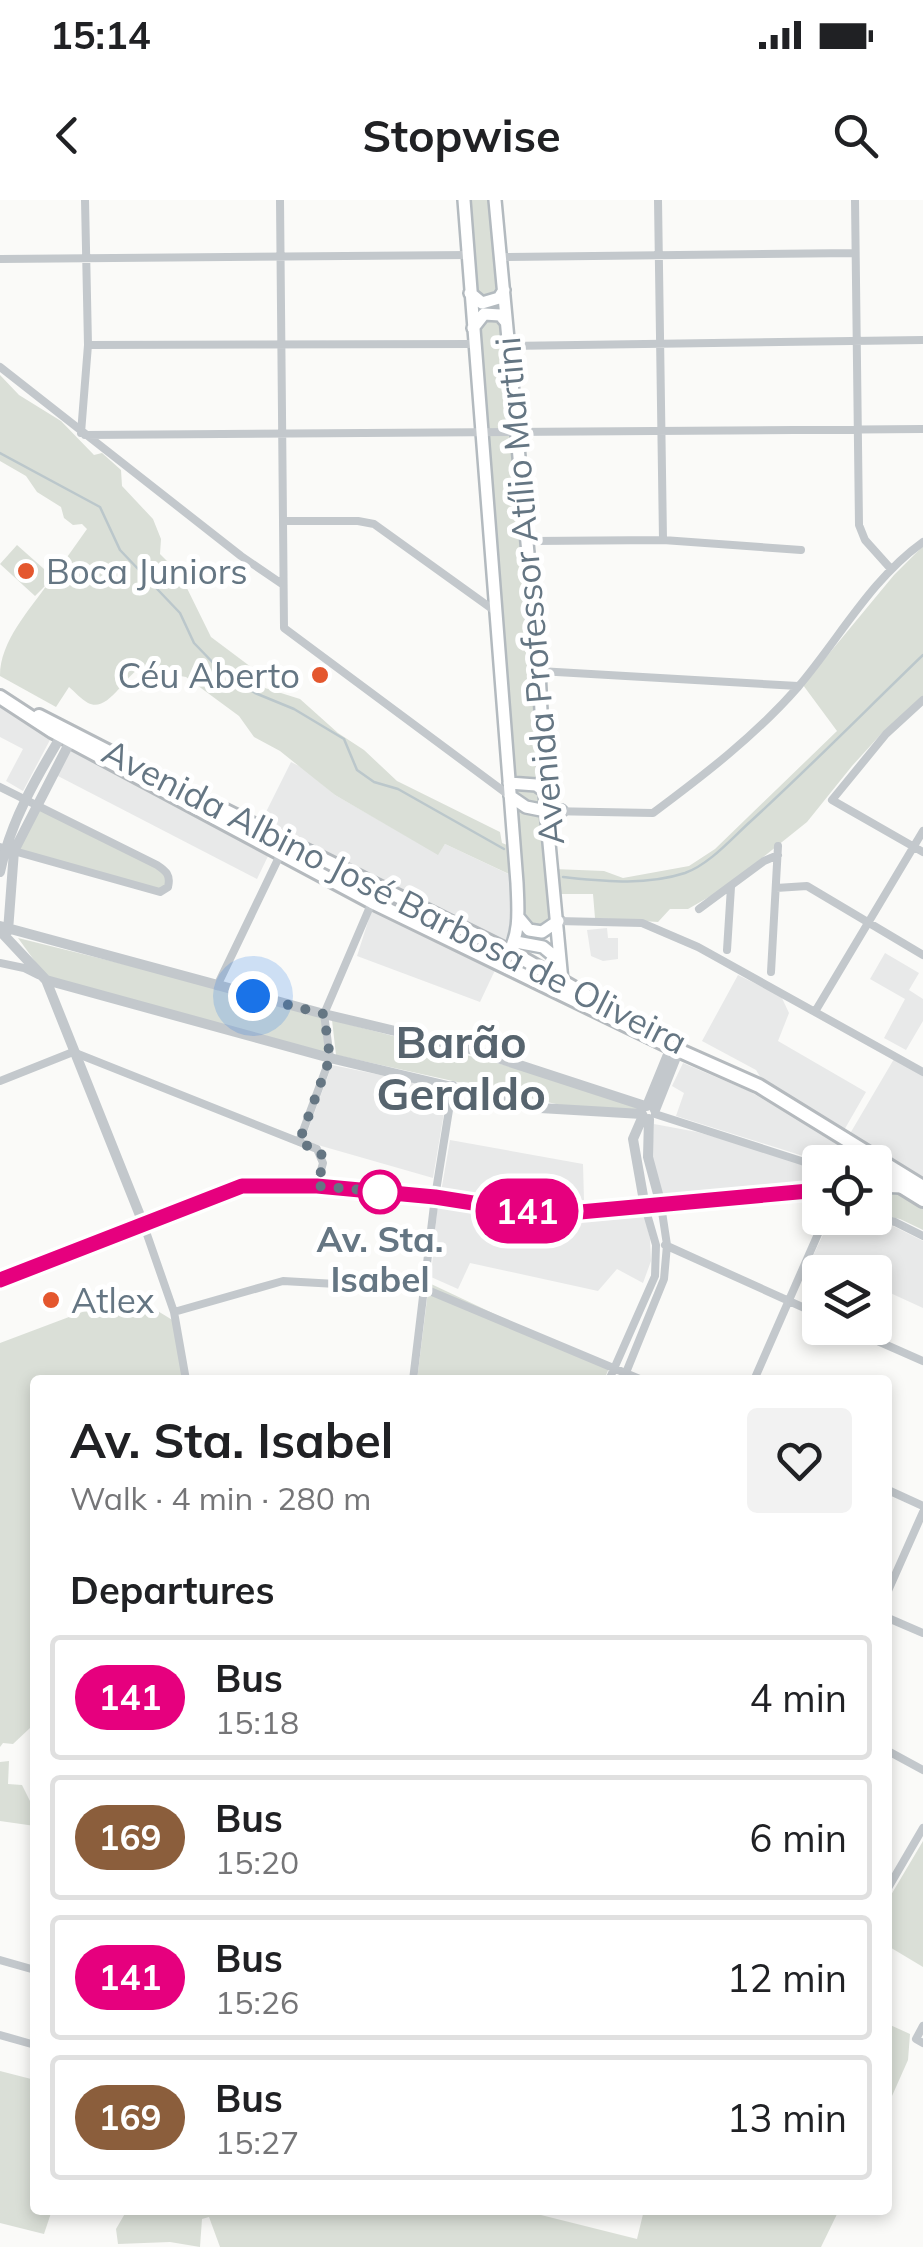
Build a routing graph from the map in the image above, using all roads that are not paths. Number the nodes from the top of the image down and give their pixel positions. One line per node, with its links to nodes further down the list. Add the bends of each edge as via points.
1 (85, 200): 12 (street)
2 (280, 200): 10 (street)
3 (464, 200): 8 (main road, Avenida Professor Atílio Martini)
4 (495, 200): 11 (main road, Avenida Professor Atílio Martini)
5 (658, 200): 9 (street)
6 (855, 200): 7 (street)
7 (854, 253): 9 (street); 19 (street)
8 (467, 255): 10 (street); 15 (main road, Avenida Professor Atílio Martini)
9 (657, 255): 11 (street); 23 (street)
10 (281, 256): 12 (street); 22 (street)
11 (500, 256): 14 (main road, Avenida Professor Atílio Martini)
12 (86, 258): 13 (street); 21 (street)
13 (0, 259)
14 (504, 290): 15 (main road, via 482,303); 16 (main road, Avenida Professor Atílio Martini)
15 (470, 293): 17 (main road, Avenida Professor Atílio Martini)
16 (506, 322): 17 (main road, via 484,314); 24 (main road, Avenida Professor Atílio Martini)
17 (473, 328): 20 (main road, Avenida Professor Atílio Martini)
18 (923, 340): 19 (street)
19 (856, 342): 23 (street); 28 (street)
20 (474, 344): 22 (street); 32 (main road, Avenida Professor Atílio Martini)
21 (88, 345): 22 (street); 31 (street)
22 (280, 345): 30 (street)
23 (662, 345): 24 (street); 27 (street)
24 (508, 346): 29 (main road, Avenida Professor Atílio Martini)
25 (0, 367): 31 (street)
26 (923, 429): 28 (street)
27 (662, 430): 28 (street); 29 (street); 34 (street)
28 (856, 430): 38 (street, via 859,525)
29 (517, 432): 32 (street); 41 (main road, Avenida Professor Atílio Martini)
30 (281, 433): 31 (street); 32 (street); 33 (street)
31 (83, 434): 39 (street)
32 (481, 434): 40 (main road, Avenida Professor Atílio Martini)
33 (284, 521): 39 (street); 40 (street, via 374,524)
34 (663, 540): 35 (street); 37 (street)
35 (533, 541)
36 (923, 542): 38 (street)
37 (801, 550)
38 (890, 569): 42 (street)
39 (282, 584): 47 (street, via 284,628)
40 (495, 611): 46 (main road, Avenida Professor Atílio Martini)
41 (539, 671): 42 (street); 50 (main road, Avenida Professor Atílio Martini)
42 (798, 686): 53 (street, via 653,812)
43 (0, 697): 45 (main road, Avenida Albino José Barbosa de Oliveira)
44 (923, 700): 56 (street, via 832,800)
45 (68, 734): 51 (street); 59 (main road, Avenida Albino José Barbosa de Oliveira); 70 (main road, Avenida Albino José Barbosa de Oliveira)
46 (508, 767): 47 (main road); 49 (main road, Avenida Professor Atílio Martini)
47 (492, 779): 49 (street)
48 (0, 786): 51 (street)
49 (510, 789): 50 (main road, via 536,786); 52 (main road, via 526,808); 65 (main road, Avenida Professor Atílio Martini)
50 (546, 792): 52 (main road, Avenida Professor Atílio Martini)
51 (32, 801): 57 (street); 57 (street, via 157,865 169,881 164,891)
52 (546, 811): 53 (street); 54 (main road, Avenida Professor Atílio Martini)
53 (561, 811): 54 (main road)
54 (549, 828): 66 (main road, Avenida Professor Atílio Martini)
55 (923, 831): 56 (street)
56 (914, 846): 58 (street); 67 (street)
57 (6, 849): 60 (street); 68 (street)
58 (923, 852)
59 (280, 853): 63 (main road, Avenida Albino José Barbosa de Oliveira); 77 (street)
60 (0, 872)
61 (732, 887): 62 (street, via 778,850); 64 (street); 69 (street)
62 (776, 888): 67 (street, via 808,886); 74 (street)
63 (372, 902): 70 (main road, Avenida Albino José Barbosa de Oliveira); 79 (street)
64 (699, 908)
65 (519, 918): 66 (main road, via 529,930 542,932); 70 (main road, Avenida Professor Atílio Martini)
66 (558, 921): 73 (main road, Avenida Professor Atílio Martini); 78 (street, via 642,923)
67 (867, 922): 71 (street); 78 (street)
68 (3, 929): 76 (street); 77 (street)
69 (728, 950)
70 (509, 952): 73 (main road, Avenida Albino José Barbosa de Oliveira); 73 (main road, via 544,947); 75 (main road, Avenida Albino José Barbosa de Oliveira)
71 (923, 955)
72 (0, 963): 76 (street)
73 (558, 972): 75 (main road); 80 (main road, Avenida Albino José Barbosa de Oliveira)
74 (771, 972)
75 (528, 978): 80 (main road, Avenida Albino José Barbosa de Oliveira)
76 (46, 980): 81 (street); 82 (street)
77 (217, 986): 79 (street)
78 (816, 1010): 83 (street)
79 (324, 1014): 82 (street); 86 (street, via 470,1050)
80 (677, 1045): 86 (street); 88 (main road, Avenida Albino José Barbosa de Oliveira, via 753,1077)
81 (73, 1052): 84 (street); 87 (street); 102 (street)
82 (330, 1058): 85 (street); 87 (street)
83 (923, 1072)
84 (0, 1081)
85 (453, 1085): 86 (street, via 540,1108); 97 (street)
86 (648, 1112): 89 (street); 99 (street, via 648,1157); 100 (street, via 632,1139)
87 (299, 1142): 92 (street, via 321,1152)
88 (856, 1145)
89 (802, 1161)
90 (892, 1167): 95 (main road, Avenida Albino José Barbosa de Oliveira)
91 (892, 1173): 94 (main road, Avenida Albino José Barbosa de Oliveira)
92 (317, 1186): 97 (main road); 102 (main road, via 242,1186)
93 (892, 1187): 94 (main road)
94 (902, 1187): 95 (main road); 98 (main road, Avenida Albino José Barbosa de Oliveira)
95 (923, 1187)
96 (802, 1191): 99 (main road)
97 (435, 1197): 100 (main road, via 530,1212); 108 (street)
98 (923, 1200)
99 (661, 1205): 100 (main road); 106 (street)
100 (645, 1207): 105 (street)
101 (892, 1222): 104 (street)
102 (143, 1223): 107 (main road); 111 (street)
103 (818, 1235): 109 (street)
104 (923, 1236)
105 (656, 1244): 106 (street); 114 (street, via 655,1276)
106 (668, 1245): 109 (street); 119 (street, via 664,1279)
107 (0, 1280)
108 (425, 1289): 111 (street, via 283,1281); 114 (street); 116 (street)
109 (789, 1301): 110 (street); 120 (street)
110 (802, 1307)
111 (174, 1312): 115 (street)
112 (887, 1345): 113 (street)
113 (923, 1361)
114 (614, 1368): 117 (street); 118 (street)
115 (185, 1375)
116 (414, 1375)
117 (610, 1375)
118 (623, 1375)
119 (624, 1375)
120 (756, 1375)
121 (892, 1492): 122 (street)
122 (923, 1509): 123 (street)
123 (892, 1582)
124 (892, 1620): 125 (street)
125 (923, 1633)
126 (892, 1754): 127 (street)
127 (923, 1770)
128 (923, 1828): 129 (street)
129 (892, 1881)
130 (0, 1960): 131 (street)
131 (30, 1969)
132 (923, 2026): 134 (street)
133 (0, 2036): 135 (street)
134 (920, 2041)
135 (30, 2044)

